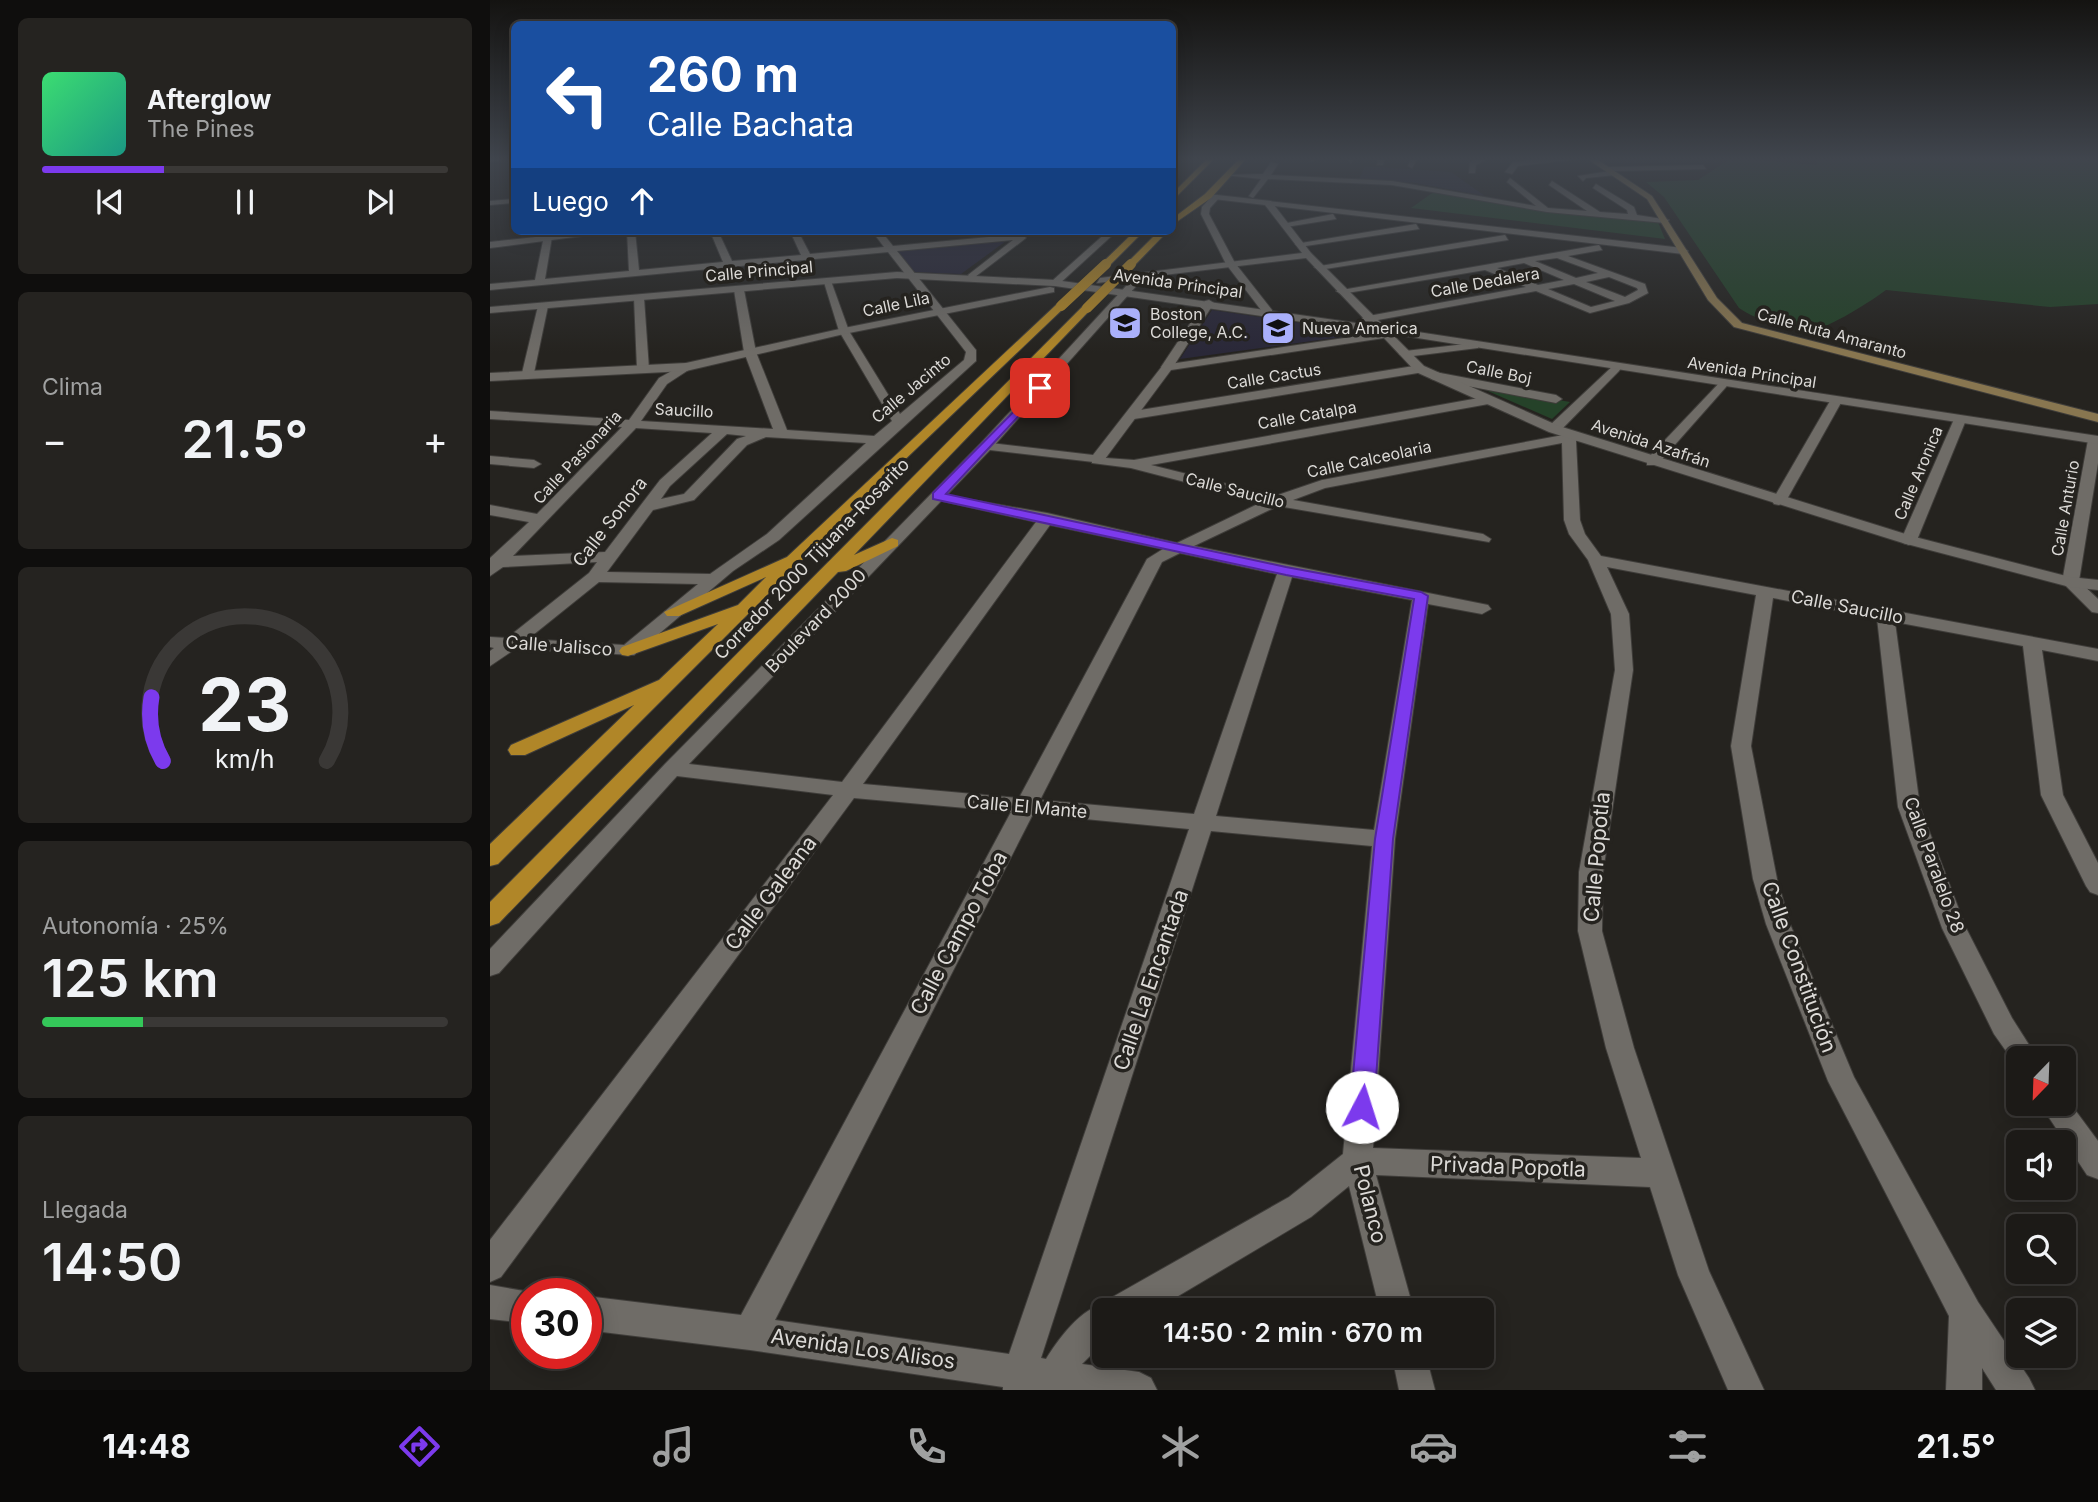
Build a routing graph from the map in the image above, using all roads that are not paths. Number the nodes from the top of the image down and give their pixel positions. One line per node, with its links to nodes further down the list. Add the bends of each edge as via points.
1 (1211, 223): 28 (street)
2 (1294, 223): 5 (street)
3 (1442, 223): 6 (street); 19 (street)
4 (1667, 223): 23 (main road, Calle Ruta Amaranto)
5 (1286, 224): 19 (street, Avenida Azafrán)
6 (1530, 234): 20 (street); 30 (street)
7 (549, 235): 21 (street); 40 (street)
8 (631, 235): 33 (street)
9 (716, 235): 29 (street)
10 (796, 235): 26 (street)
11 (880, 235): 22 (street, Calle Jacinto)
12 (952, 235): 18 (street)
13 (1018, 235): 18 (street)
14 (1026, 235): 37 (street)
15 (1109, 235): 41 (street)
16 (1136, 235): 91 (highway, Corredor 2000 Tijuana-Rosarito, bridge)
17 (1160, 235): 92 (highway, Corredor 2000 Tijuana-Rosarito, bridge)
18 (940, 244): 22 (street)
19 (1299, 244): 24 (street, Avenida Azafrán)
20 (1622, 244): 23 (street); 25 (street)
21 (490, 245)
22 (891, 248): 26 (street); 34 (street, Calle Jacinto)
23 (1683, 250): 76 (main road, Calle Ruta Amaranto, via 1727,317 1738,325)
24 (1308, 255): 28 (street, Calle Lila); 30 (street, Avenida Azafrán)
25 (1559, 255): 27 (street); 35 (street)
26 (806, 256): 29 (street)
27 (1525, 261): 31 (street); 39 (street)
28 (1231, 264): 36 (street, Calle Lila); 54 (street)
29 (729, 265): 33 (street)
30 (1319, 267): 46 (street, Avenida Azafrán)
31 (1487, 267): 44 (street); 46 (street)
32 (1624, 271): 35 (street, Calle Dedalera)
33 (634, 274): 40 (street)
34 (911, 274): 37 (street, Calle Principal); 38 (street, Calle Principal); 53 (street, Calle Jacinto)
35 (1608, 274): 39 (street, Calle Dedalera); 49 (street, via 1644,289)
36 (1141, 275): 42 (street, Calle Lila); 47 (street, Boulevard 2000)
37 (971, 277): 41 (street, Calle Principal)
38 (826, 281): 45 (street, Calle Principal); 56 (street)
39 (1575, 282): 44 (street, Calle Dedalera); 49 (street)
40 (539, 283): 43 (street)
41 (1055, 283): 42 (street, Calle Principal)
42 (1074, 285): 47 (street, Avenida Principal); 53 (street, Calle Lila)
43 (490, 287)
44 (1536, 289): 49 (street, via 1590,310); 55 (street, Calle Dedalera)
45 (739, 290): 48 (street, Calle Principal); 60 (street)
46 (1341, 291): 55 (street, Avenida Azafrán)
47 (1127, 292): 50 (street, Avenida Principal); 85 (street, Boulevard 2000)
48 (639, 298): 51 (street, Calle Principal); 65 (street)
49 (1625, 301)
50 (1209, 303): 54 (street, Avenida Principal); 63 (street)
51 (543, 306): 52 (street, Calle Principal); 67 (street)
52 (490, 310)
53 (937, 312): 56 (street, Calle Lila); 78 (street, Calle Jacinto, via 973,357)
54 (1268, 312): 57 (street, Avenida Principal)
55 (1367, 319): 57 (street, Avenida Azafrán)
56 (845, 331): 60 (street, Calle Lila); 78 (street)
57 (1381, 332): 58 (street); 61 (street, Avenida Azafrán); 63 (street)
58 (1402, 333): 59 (street, Avenida Principal); 83 (street, Avenida Principal)
59 (1474, 346): 61 (street); 64 (street, Avenida Principal)
60 (750, 352): 62 (street, Calle Lila); 81 (street)
61 (1405, 354): 66 (street, Avenida Azafrán)
62 (686, 367): 65 (street, Calle Lila); 79 (street, Calle Pasionaria, via 663,381)
63 (1167, 367): 75 (street)
64 (1615, 368): 70 (street, Avenida Principal); 82 (street)
65 (643, 369): 67 (street, Calle Lila)
66 (1420, 369): 68 (street, Avenida Azafrán); 75 (street, Calle Cactus)
67 (528, 373): 69 (street, Calle Lila)
68 (1435, 376): 71 (street, Calle Boj); 72 (street, Avenida Azafrán)
69 (490, 377)
70 (1722, 384): 73 (street, Avenida Principal); 88 (street)
71 (1556, 399)
72 (1490, 400): 82 (street, Avenida Azafrán); 90 (street, Calle Catalpa)
73 (1836, 401): 77 (street, Avenida Principal); 95 (street)
74 (490, 415): 79 (street, Saucillo)
75 (1134, 415): 87 (street)
76 (2098, 418)
77 (1960, 420): 83 (street, Avenida Principal); 103 (street, Calle Aronica)
78 (899, 422): 84 (street, Calle Jacinto)
79 (632, 425): 80 (street, Saucillo); 101 (street, Calle Pasionaria)
80 (724, 430): 81 (street, Saucillo); 96 (street, Calle Sonora, via 676,472)
81 (774, 432): 84 (street, Saucillo); 96 (street, via 742,442 689,497)
82 (1566, 434): 88 (street, Avenida Azafrán); 94 (street, Calle Calceolaria, via 1322,484); 108 (street, Calle Popotla, via 1572,520)
83 (2097, 438): 114 (street, Calle Anturio)
84 (877, 440): 113 (street, Calle Jacinto, via 774,537)
85 (987, 445): 87 (street, Calle Saucillo); 93 (street, Boulevard 2000)
86 (490, 460): 89 (street)
87 (1097, 460): 90 (street, Calle Saucillo)
88 (1651, 462): 95 (street, Avenida Azafrán)
89 (534, 464)
90 (1131, 464): 94 (street, Calle Saucillo)
91 (875, 480): 92 (highway); 97 (highway, Corredor 2000 Tijuana-Rosarito)
92 (913, 484): 99 (highway, Corredor 2000 Tijuana-Rosarito)
93 (937, 496): 100 (street); 104 (street, Boulevard 2000)
94 (1276, 501): 102 (street, Calle Saucillo); 105 (street, Calle Calceolaria)
95 (1779, 501): 103 (street, Avenida Azafrán)
96 (649, 506): 107 (street, Calle Sonora)
97 (846, 508): 99 (highway, via 872,504); 106 (highway, Corredor 2000 Tijuana-Rosarito)
98 (490, 510): 101 (street)
99 (887, 511): 111 (highway, Corredor 2000 Tijuana-Rosarito)
100 (1047, 518): 105 (street); 132 (street, Calle Galeana)
101 (542, 520): 109 (street, Calle Pasionaria)
102 (1483, 539)
103 (1909, 540): 114 (street, Avenida Azafrán)
104 (892, 543): 111 (highway); 131 (street, Boulevard 2000)
105 (1181, 546): 110 (street); 133 (street, Calle Campo Toba, via 1155,559)
106 (797, 557): 118 (highway, Corredor 2000 Tijuana-Rosarito); 121 (highway)
107 (612, 558): 109 (street); 112 (street, Calle Sonora)
108 (1596, 560): 116 (street, Calle Saucillo); 144 (street, Calle Popotla, via 1620,614 1624,670 1591,872 1590,931)
109 (494, 565)
110 (1286, 571): 117 (street); 134 (street, Calle La Encantada)
111 (827, 574): 138 (highway, Corredor 2000 Tijuana-Rosarito)
112 (595, 577): 113 (street); 125 (street, Calle Sonora)
113 (713, 579): 121 (street, Calle Jacinto)
114 (2070, 582): 115 (street, Avenida Azafrán); 119 (street)
115 (2098, 585)
116 (1765, 592): 122 (street, Calle Saucillo); 150 (street, Calle Constitución, via 1741,746 1765,879 1802,988 1842,1081)
117 (1421, 596): 120 (street); 135 (street, Polanco)
118 (748, 606): 126 (highway); 129 (highway, Corredor 2000 Tijuana-Rosarito)
119 (2098, 608)
120 (1482, 609)
121 (673, 612): 126 (street, Calle Jacinto)
122 (1885, 615): 124 (street, Calle Saucillo); 140 (street, Calle Paralelo 28, via 1909,807 1954,928)
123 (490, 642): 125 (street, Calle Jalisco)
124 (2032, 642): 127 (street, Calle Saucillo); 137 (street, via 2052,795)
125 (511, 644): 126 (street, Calle Jalisco); 128 (street, Calle Sonora)
126 (628, 651)
127 (2098, 654)
128 (490, 660)
129 (674, 679): 130 (highway); 136 (highway, Corredor 2000 Tijuana-Rosarito)
130 (518, 750)
131 (672, 769): 132 (street, Calle El Mante); 139 (street, Boulevard 2000)
132 (848, 790): 133 (street, Calle El Mante); 145 (street, Calle Galeana)
133 (1024, 808): 134 (street, Calle El Mante); 153 (street, Calle Campo Toba)
134 (1205, 822): 135 (street, Calle El Mante); 156 (street, Calle La Encantada)
135 (1384, 839): 142 (street, Polanco)
136 (490, 858)
137 (2098, 886)
138 (490, 917)
139 (490, 966)
140 (2016, 1046)
141 (2063, 1116): 143 (street)
142 (1357, 1161): 144 (street, Privada Popotla); 146 (street, via 1300,1207); 147 (street, Polanco)
143 (2098, 1165)
144 (1659, 1173): 159 (street, Calle Popotla, via 1694,1275)
145 (490, 1266)
146 (1143, 1298)
147 (1394, 1298)
148 (490, 1302): 149 (street)
149 (511, 1304)
150 (1966, 1314): 160 (street, Calle Constitución); 161 (street, Calle Constitución)
151 (602, 1316): 153 (street, Avenida Los Alisos)
152 (1092, 1330): 155 (street, via 1074,1346)
153 (750, 1333): 156 (street, Avenida Los Alisos)
154 (1412, 1368): 158 (street)
155 (1055, 1376): 156 (street, Avenida Los Alisos); 157 (street, Avenida Los Alisos)
156 (1021, 1381)
157 (1139, 1390)
158 (1417, 1390)
159 (1746, 1390)
160 (1964, 1390)
161 (2017, 1390)

